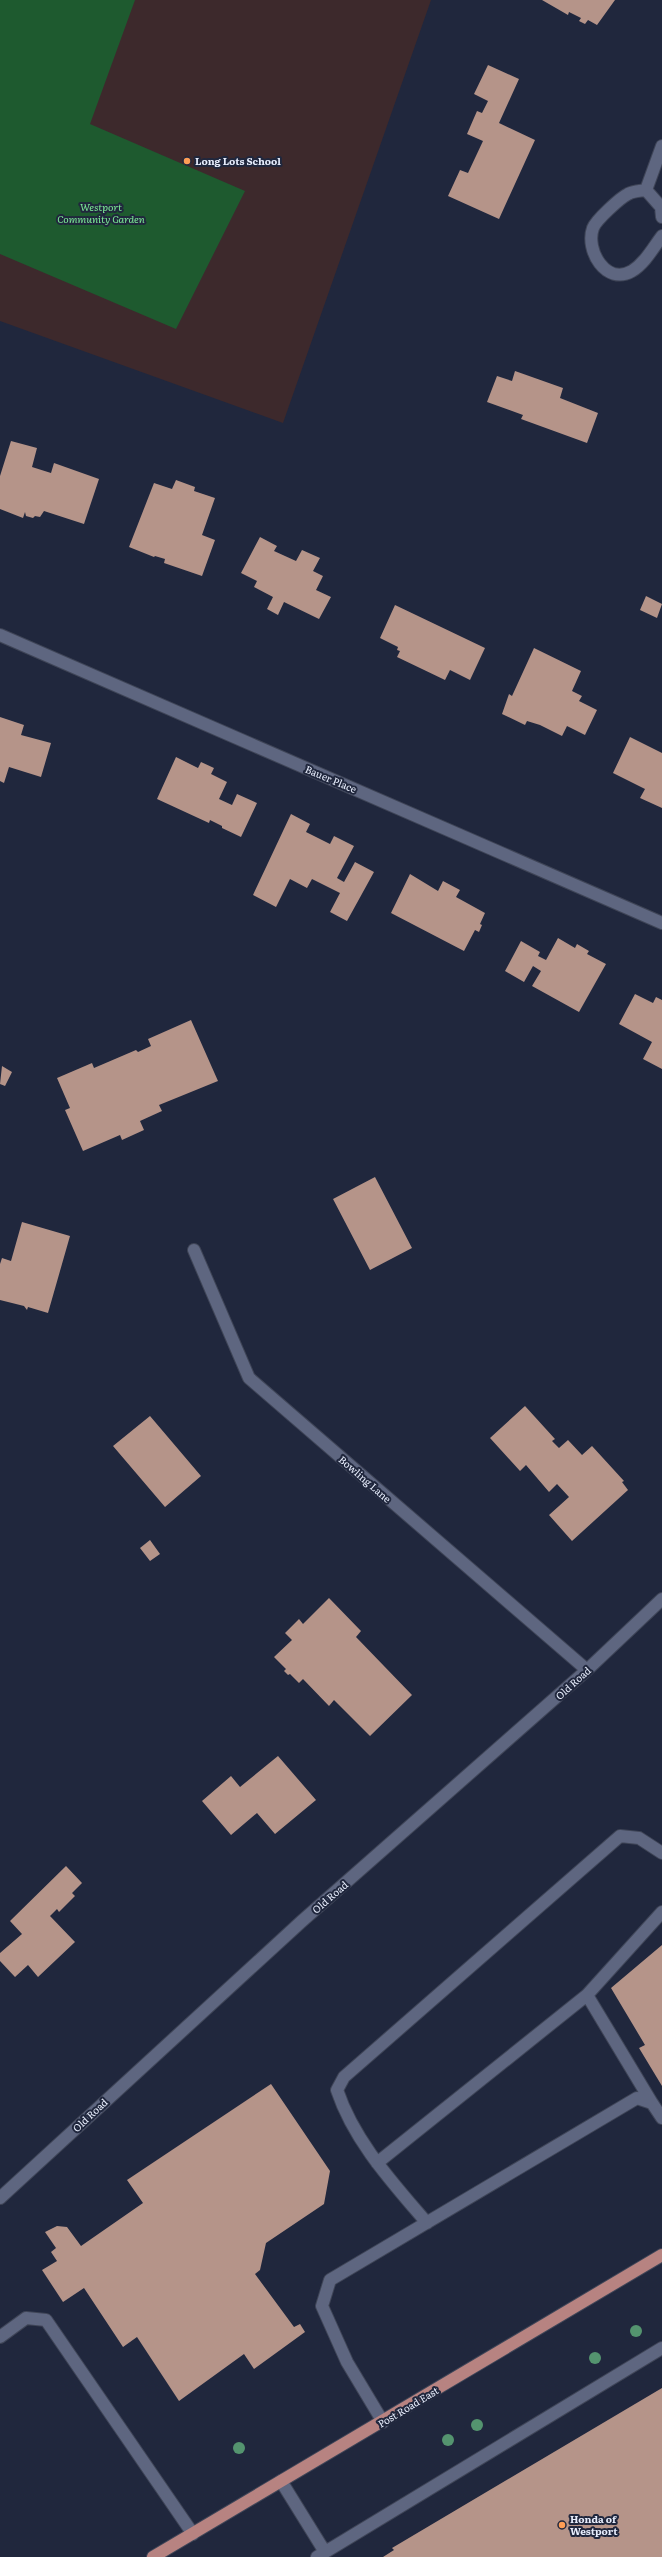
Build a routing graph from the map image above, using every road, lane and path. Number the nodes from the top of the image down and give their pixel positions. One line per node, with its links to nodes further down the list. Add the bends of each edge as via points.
1 (662, 146): 2 (street)
2 (646, 190): 3 (street, via 661,207); 4 (street, via 628,194 605,213 593,228 592,252 600,266 616,274 631,272 648,256)
3 (662, 217)
4 (662, 236)
5 (0, 635): 6 (street, Bauer Place)
6 (662, 922)
7 (194, 1250): 9 (street, Bowling Lane, via 248,1378)
8 (662, 1599): 9 (street, Old Road)
9 (587, 1670): 16 (street, Old Road, via 302,1921)
10 (662, 1853): 15 (street, via 639,1838 620,1836 344,2077 337,2090 344,2112)
11 (662, 1912): 12 (street)
12 (587, 1995): 13 (street); 15 (street)
13 (652, 2103): 14 (street); 17 (street, via 637,2098)
14 (662, 2118)
15 (377, 2163): 17 (street)
16 (0, 2198)
17 (427, 2223): 21 (street, via 330,2280 322,2306 347,2362)
18 (662, 2255): 21 (main road, Post Road East)
19 (0, 2337): 23 (street, via 26,2318 46,2320)
20 (662, 2348): 24 (street)
21 (383, 2422): 22 (main road, Post Road East)
22 (281, 2481): 23 (main road, Post Road East); 24 (street)
23 (193, 2534): 25 (main road, Post Road East)
24 (321, 2555)
25 (153, 2557)

